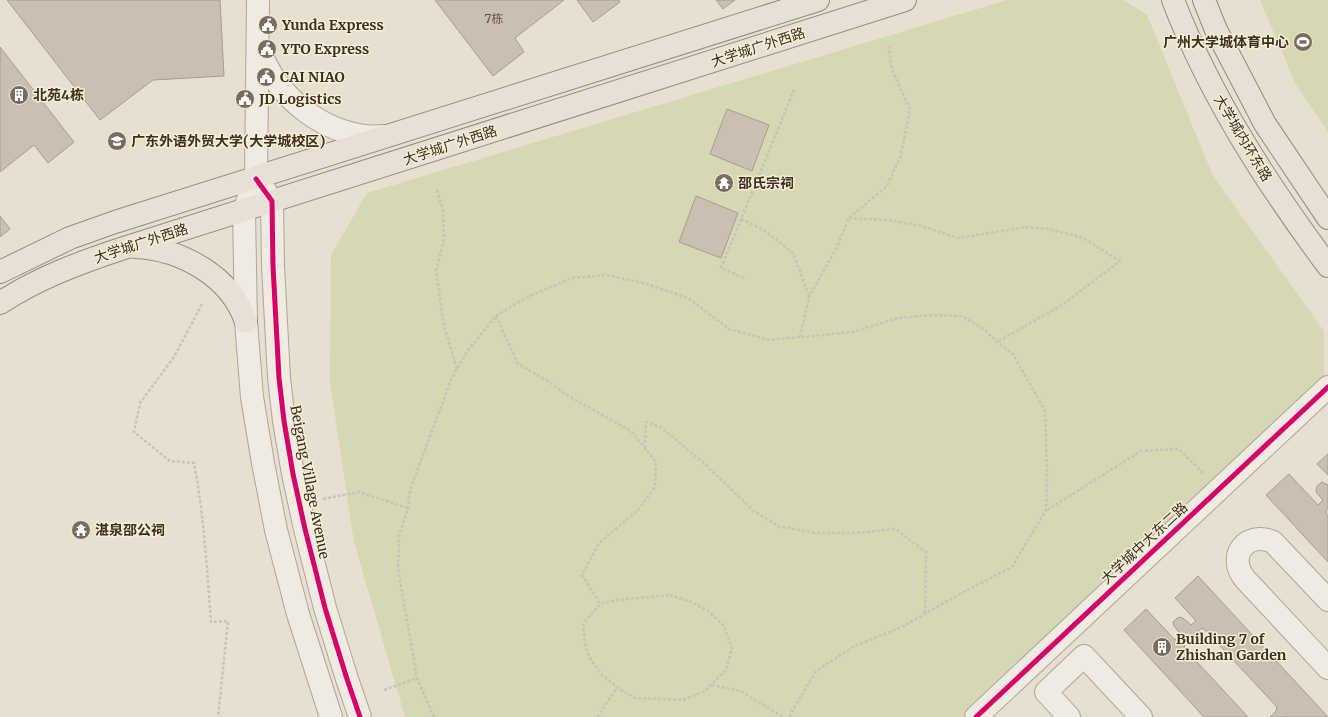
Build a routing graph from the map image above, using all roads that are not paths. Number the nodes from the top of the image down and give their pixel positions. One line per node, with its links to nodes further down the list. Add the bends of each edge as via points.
1 (258, 0): 6 (street)
2 (818, 0): 7 (main road, 大学城广外西路)
3 (905, 0): 9 (main road, 大学城广外西路)
4 (1173, 0): 13 (main road, 大学城内环东路, via 1190,42 1241,138 1282,202)
5 (1204, 0): 11 (main road, 大学城内环东路, via 1220,37 1266,124)
6 (258, 42): 7 (street, via 261,54 273,75 302,109 320,121 361,137); 8 (street)
7 (392, 135): 8 (main road, 大学城广外西路)
8 (256, 179): 9 (street); 10 (street); 14 (main road, 大学城广外西路, via 70,238)
9 (272, 201): 10 (main road, 大学城广外西路); 21 (street, Beigang Village Avenue, via 279,378 293,474 324,601)
10 (244, 210): 12 (main road, 大学城广外西路); 16 (street)
11 (1328, 218)
12 (124, 248): 15 (main road, 大学城广外西路, via 34,283); 16 (main road, via 161,250 204,269 237,301)
13 (1328, 266)
14 (0, 272)
15 (0, 303)
16 (246, 322): 20 (street, via 252,397 276,530 298,614)
17 (1328, 387): 22 (street, 大学城中大东二路)
18 (1328, 600): 19 (street, via 1273,542 1251,540 1240,550 1237,561 1240,574)
19 (1328, 668)
20 (331, 717)
21 (360, 717)
22 (976, 717)
23 (1069, 717): 24 (street, via 1046,692 1084,656)
24 (1141, 717)

